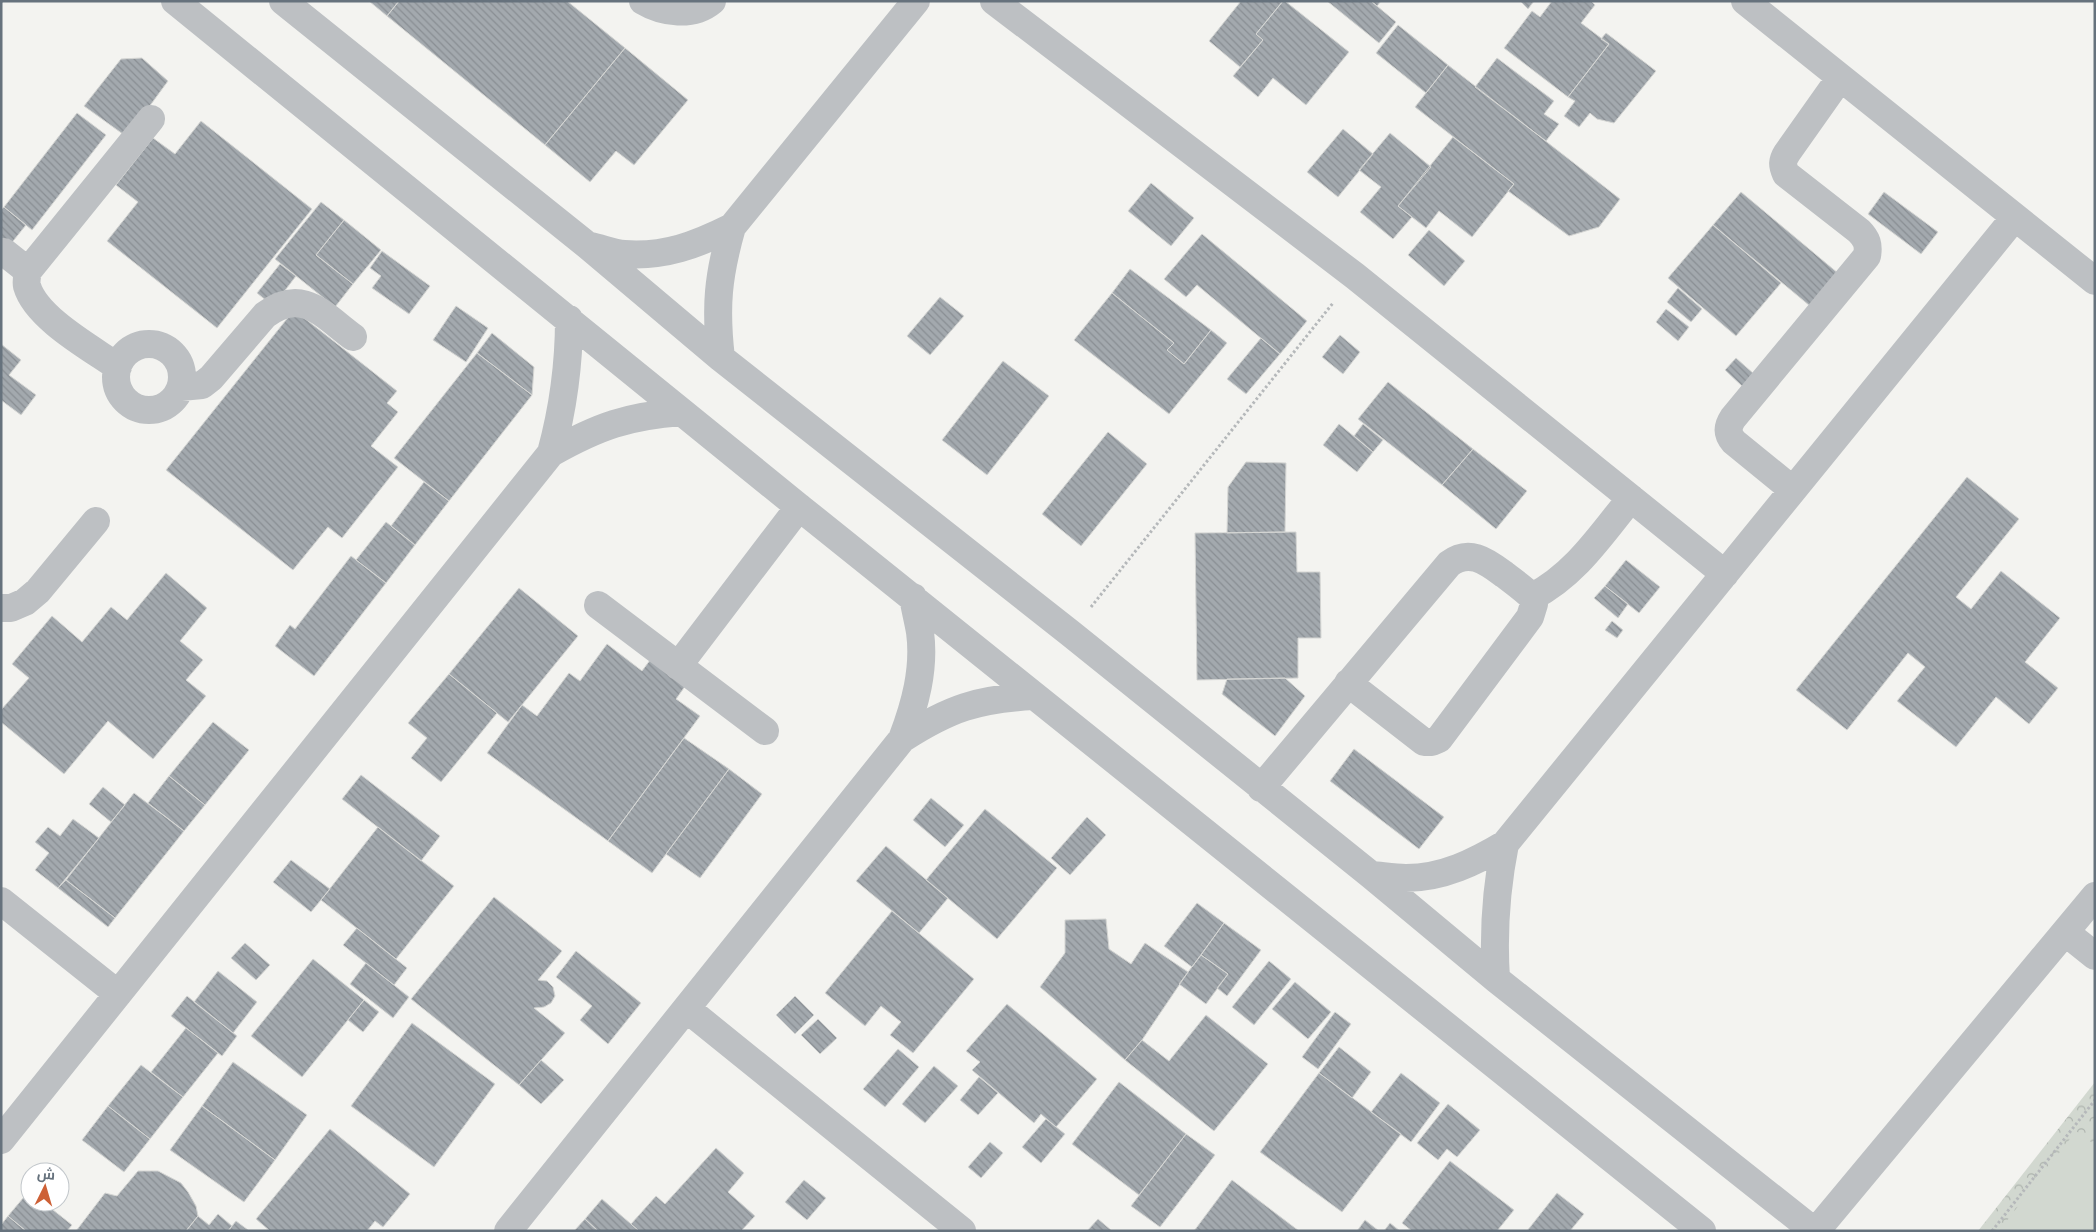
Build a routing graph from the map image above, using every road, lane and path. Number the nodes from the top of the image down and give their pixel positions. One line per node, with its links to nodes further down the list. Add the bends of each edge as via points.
1 (175, 1): 17 (street)
2 (283, 1): 12 (street)
3 (643, 1): 4 (street, via 656,8 682,12)
4 (712, 1)
5 (916, 1): 11 (street)
6 (994, 1): 15 (street)
7 (1745, 1): 8 (street)
8 (1840, 78): 10 (street); 24 (street, via 1783,159 1783,167 1786,174 1866,238 1869,246 1867,256 1729,423 1728,430 1734,442)
9 (151, 119): 14 (street)
10 (2015, 217): 16 (street); 24 (street)
11 (732, 227): 12 (street, via 698,244 662,253 624,254); 19 (street, via 718,292)
12 (587, 245): 19 (street)
13 (4, 252): 14 (street)
14 (28, 271): 20 (street, via 26,284 40,311)
15 (1355, 276): 25 (street); 33 (path)
16 (2095, 281)
17 (569, 319): 22 (street); 23 (street, via 565,388)
18 (353, 336): 21 (street, via 315,308 289,302 265,315 211,378 202,385)
19 (721, 358): 33 (street)
20 (118, 367): 21 (street, via 124,355 135,347 159,346 171,352 179,362 183,375); 21 (street, via 116,380 120,392 139,408 165,407)
21 (181, 387)
22 (682, 412): 23 (street, via 614,423 581,436); 26 (street)
23 (552, 453): 47 (street)
24 (1793, 490): 28 (street)
25 (1631, 498): 28 (street); 30 (street, via 1575,566 1555,584)
26 (799, 507): 29 (street); 34 (street)
27 (96, 522): 32 (street, via 32,596 11,608)
28 (1726, 574): 40 (street)
29 (913, 597): 36 (street); 38 (street, via 920,633 921,669 914,705)
30 (1532, 597): 35 (street, via 1486,561 1477,557 1457,558); 35 (street, via 1534,604 1530,617 1439,739 1424,742)
31 (598, 605): 34 (street)
32 (1, 608)
33 (1070, 633): 39 (street)
34 (678, 666): 37 (street)
35 (1348, 683): 39 (street)
36 (1034, 696): 38 (street, via 999,698 965,706 932,720); 53 (street)
37 (766, 731)
38 (902, 739): 48 (street)
39 (1261, 788): 41 (street)
40 (1505, 844): 41 (street, via 1475,862 1442,874 1406,878); 46 (street, via 1495,910)
41 (1371, 875): 46 (street)
42 (2095, 896): 44 (street)
43 (1, 901): 47 (street)
44 (2065, 932): 45 (street); 54 (street)
45 (2095, 956)
46 (1496, 979): 54 (street)
47 (118, 994): 50 (street)
48 (686, 1009): 51 (street); 52 (street)
49 (2095, 1100): 55 (path)
50 (1, 1140)
51 (508, 1231)
52 (962, 1231)
53 (1702, 1231)
54 (1815, 1231)
55 (1992, 1231)

